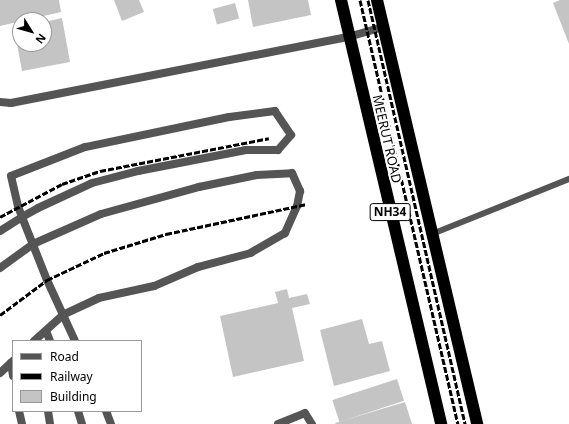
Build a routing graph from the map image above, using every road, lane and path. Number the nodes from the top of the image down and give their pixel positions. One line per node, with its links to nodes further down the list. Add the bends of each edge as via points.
1 (341, 0): 4 (highway, MEERUT ROAD / NH34)
2 (377, 0): 3 (highway, MEERUT ROAD / NH34)
3 (383, 27): 4 (street); 9 (highway, MEERUT ROAD / NH34)
4 (348, 37): 5 (street, via 11,103); 29 (highway, MEERUT ROAD / NH34)
5 (0, 102)
6 (569, 180): 9 (lane)
7 (22, 217): 7 (street, via 11,176 85,147 228,117 275,111 291,135 278,150 246,150 138,170 92,183); 8 (street); 10 (street)
8 (0, 231)
9 (432, 234): 30 (highway, MEERUT ROAD / NH34)
10 (33, 244): 11 (street); 12 (street); 12 (street, via 101,214 200,187 257,175 292,173 300,191 297,206 285,233 251,253 198,267 154,286 99,298)
11 (0, 268)
12 (63, 315): 13 (street); 16 (street)
13 (46, 331): 14 (street); 15 (street)
14 (35, 340)
15 (50, 340)
16 (75, 340)
17 (12, 362): 18 (street)
18 (0, 374)
19 (19, 412): 23 (street)
20 (48, 412): 24 (street)
21 (78, 412): 25 (street)
22 (106, 412): 26 (street)
23 (22, 424)
24 (50, 424)
25 (82, 424)
26 (111, 424)
27 (278, 424): 28 (street, via 305,413)
28 (312, 424)
29 (441, 424)
30 (477, 424)

